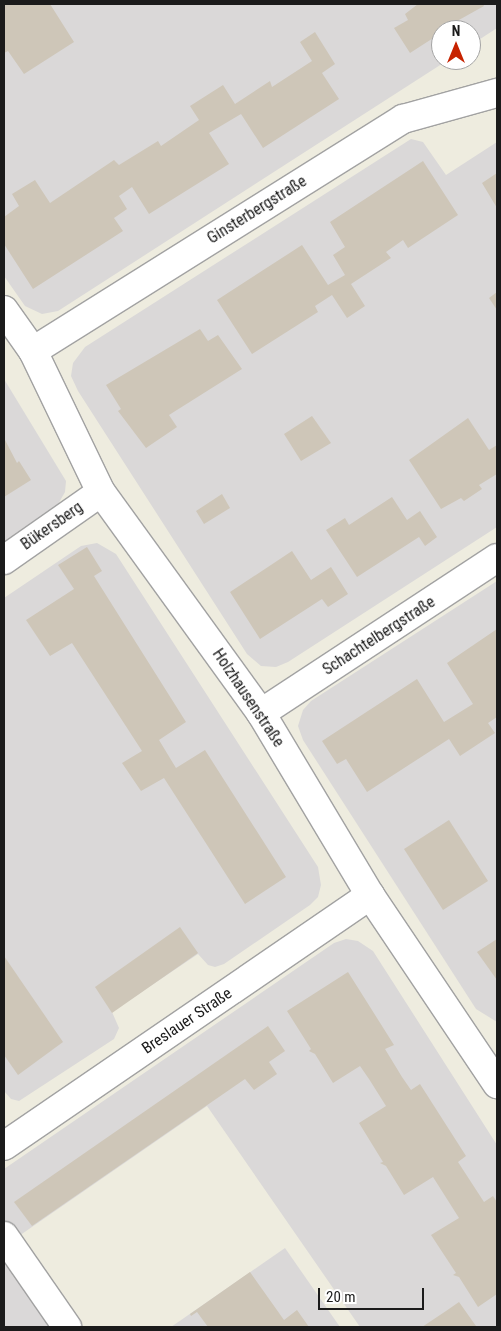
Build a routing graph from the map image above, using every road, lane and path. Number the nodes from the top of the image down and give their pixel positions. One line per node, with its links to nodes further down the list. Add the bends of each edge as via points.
1 (495, 93): 3 (street, Ginsterbergstraße, via 403,119)
2 (4, 310): 3 (street, Holzhausenstraße)
3 (33, 351): 4 (street, Holzhausenstraße)
4 (100, 492): 6 (street, Bükersberg); 7 (street, Holzhausenstraße)
5 (497, 558): 7 (street, Schachtelbergstraße)
6 (4, 560)
7 (261, 713): 8 (street, Holzhausenstraße)
8 (370, 896): 9 (street, Holzhausenstraße); 10 (street, Breslauer Straße)
9 (494, 1071)
10 (4, 1146)
11 (4, 1236): 12 (street)
12 (67, 1327)

